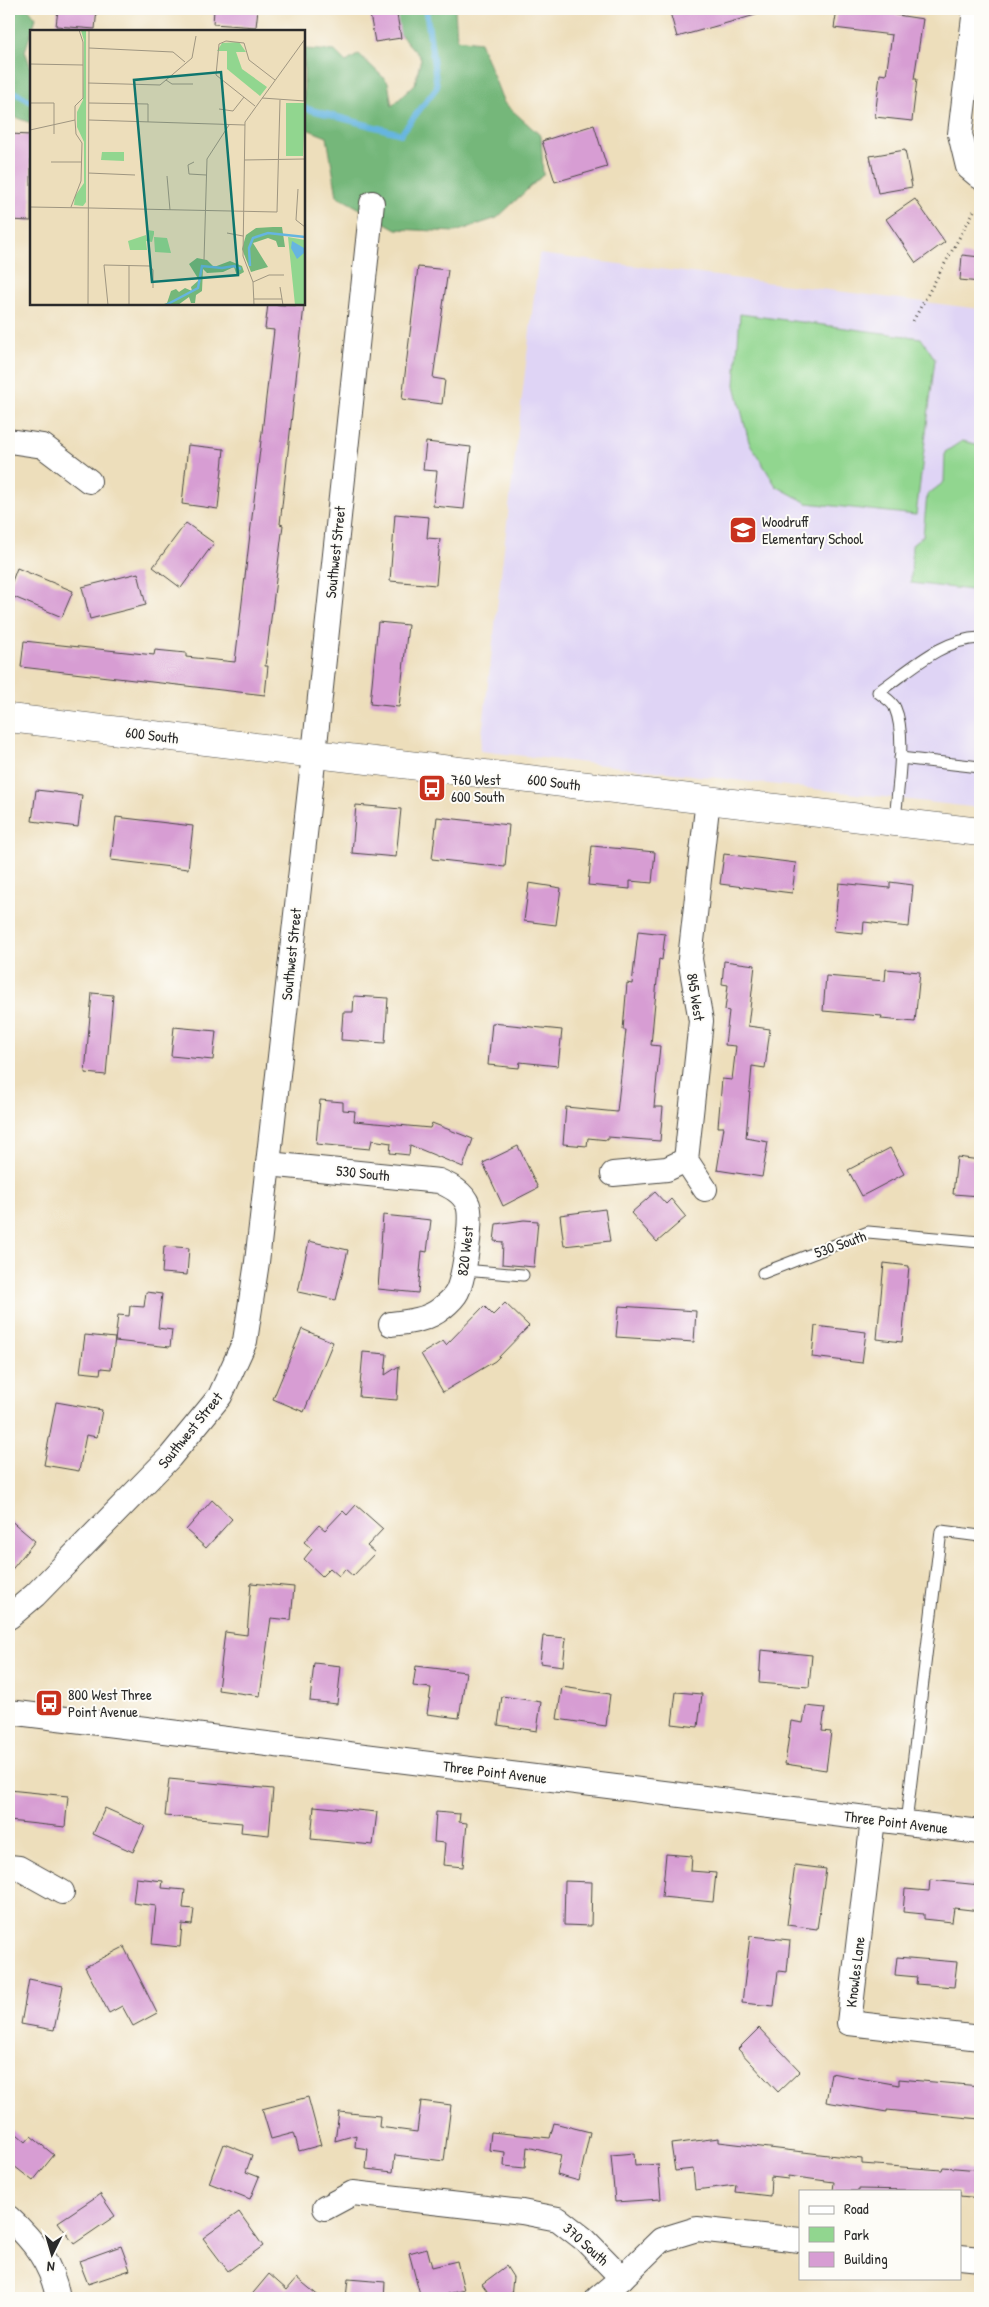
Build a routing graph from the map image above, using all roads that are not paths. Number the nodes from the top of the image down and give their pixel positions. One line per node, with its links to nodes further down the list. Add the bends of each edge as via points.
1 (975, 9): 2 (street, via 960,134 968,167)
2 (980, 177)
3 (372, 202): 8 (street, Southwest Street)
4 (9, 441): 5 (street, via 43,446)
5 (89, 481)
6 (980, 638): 9 (lane, via 965,639 944,647 878,692 895,706 900,722)
7 (9, 718): 8 (street, 600 South)
8 (314, 754): 11 (street, 600 South); 15 (street, Southwest Street)
9 (900, 758): 10 (lane); 12 (lane)
10 (980, 767)
11 (708, 799): 12 (street, 600 South); 14 (street, 845 West, via 690,959 702,1021)
12 (895, 821): 13 (street, 600 South)
13 (980, 832)
14 (686, 1160): 16 (street, via 667,1169); 18 (street)
15 (268, 1164): 17 (street, 530 South, via 439,1181); 25 (street, Southwest Street, via 245,1341 220,1396 170,1457 35,1595)
16 (613, 1174)
17 (456, 1189): 20 (street, 820 West, via 468,1204)
18 (705, 1189)
19 (980, 1242): 21 (lane, 530 South, via 868,1232)
20 (464, 1270): 22 (lane); 23 (street, 820 West, via 456,1294 440,1310 419,1320)
21 (763, 1273)
22 (523, 1275)
23 (391, 1324)
24 (980, 1536): 28 (lane, via 941,1531)
25 (9, 1617)
26 (9, 1712): 27 (street, Three Point Avenue)
27 (873, 1819): 28 (street, Three Point Avenue); 32 (street, Knowles Lane, via 849,2024)
28 (906, 1823): 29 (street, Three Point Avenue)
29 (980, 1832)
30 (9, 1867): 31 (street, via 19,1868)
31 (62, 1892)
32 (980, 2038)
33 (325, 2208): 38 (street, 370 South, via 353,2194 522,2212 558,2219 585,2240)
34 (9, 2218): 39 (street, via 39,2248 55,2280)
35 (799, 2240): 38 (street, 370 South, via 697,2229 660,2240)
36 (962, 2257): 37 (street)
37 (980, 2259)
38 (622, 2278): 40 (street)
39 (58, 2298)
40 (598, 2298)

